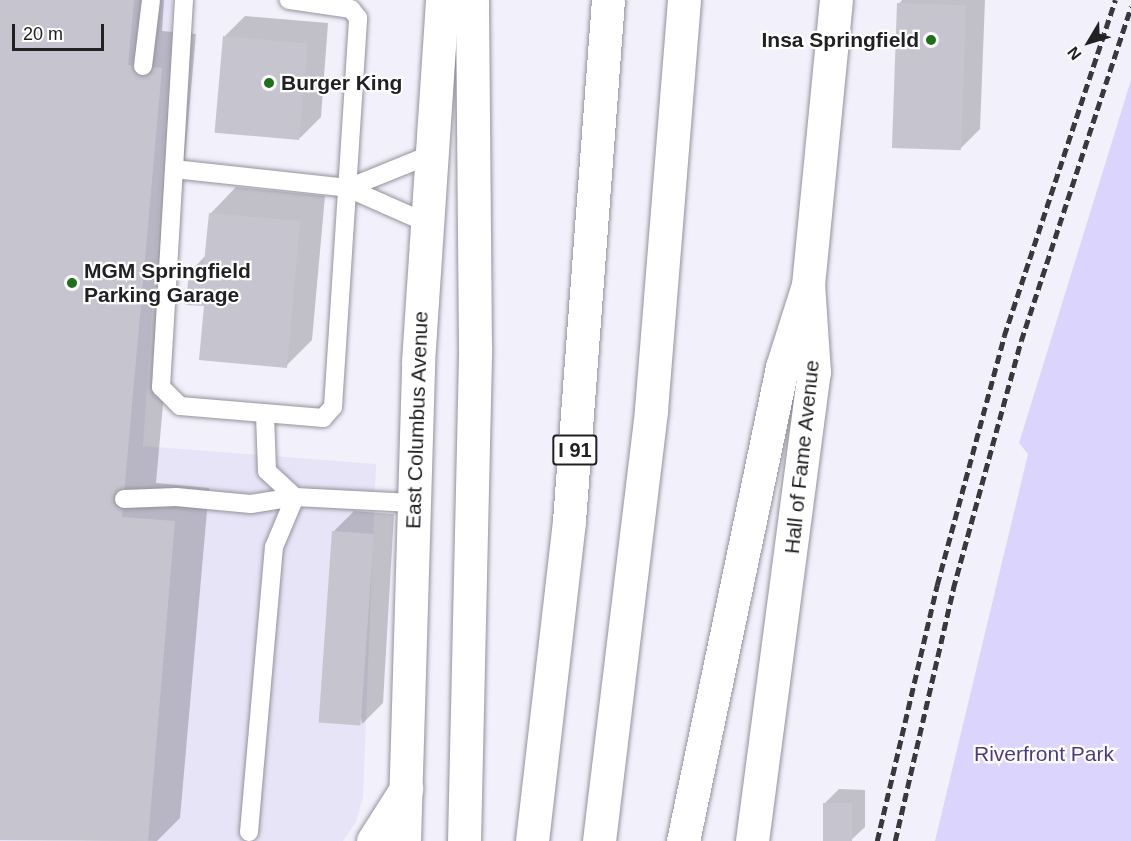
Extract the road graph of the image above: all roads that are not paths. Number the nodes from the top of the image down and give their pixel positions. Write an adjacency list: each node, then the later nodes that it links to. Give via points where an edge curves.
1 (151, 0): 9 (lane)
2 (184, 0): 11 (lane)
3 (289, 0): 12 (lane, via 351,9 358,18)
4 (442, 0): 10 (main road, East Columbus Avenue)
5 (472, 0): 23 (main road, via 476,312)
6 (608, 0): 24 (main road, I 91, via 568,521)
7 (684, 0): 25 (main road, via 647,445)
8 (836, 0): 14 (main road, Hall of Fame Avenue)
9 (143, 66)
10 (432, 154): 12 (lane); 13 (main road, East Columbus Avenue)
11 (174, 169): 12 (lane); 15 (lane, via 161,387 180,406)
12 (348, 188): 13 (lane); 15 (lane, via 333,407 324,418)
13 (427, 223): 18 (main road, East Columbus Avenue)
14 (808, 285): 26 (main road, via 782,367); 27 (main road, Hall of Fame Avenue, via 814,372)
15 (265, 414): 16 (lane, via 267,471)
16 (295, 497): 17 (lane, via 251,504 176,497); 18 (lane); 20 (lane, via 274,547)
17 (124, 499)
18 (413, 503): 19 (main road, East Columbus Avenue)
19 (406, 789): 21 (main road); 22 (main road, East Columbus Avenue)
20 (249, 832)
21 (373, 841)
22 (404, 841)
23 (464, 841)
24 (532, 841)
25 (599, 841)
26 (682, 841)
27 (752, 841)

